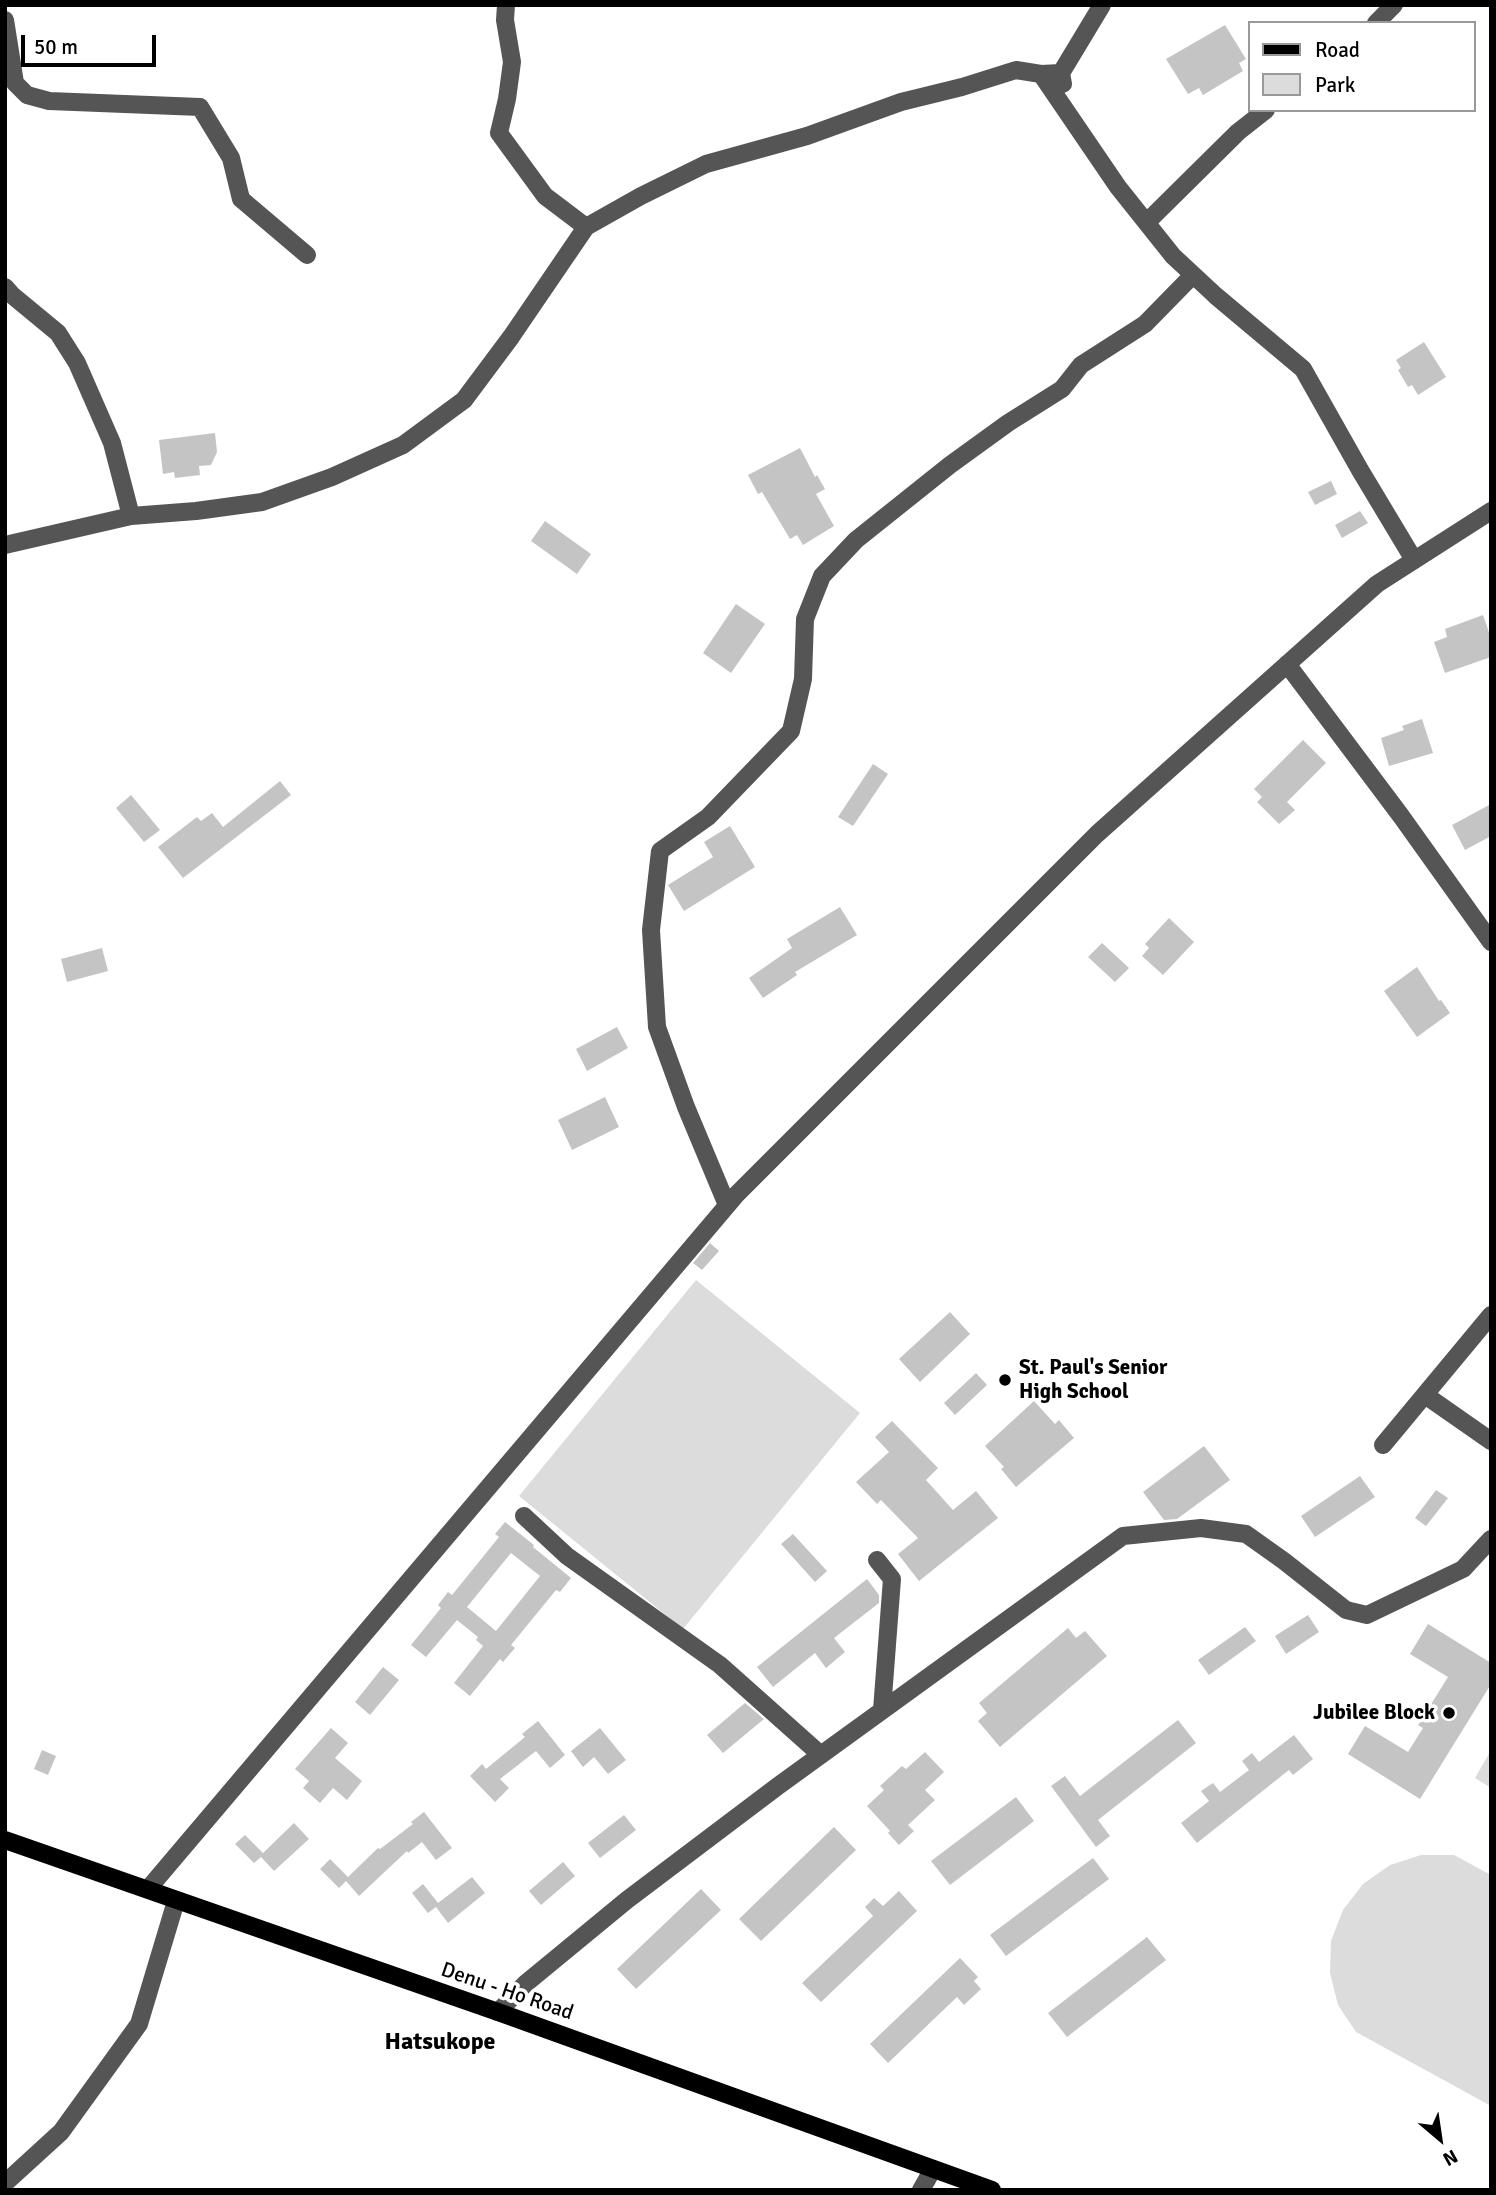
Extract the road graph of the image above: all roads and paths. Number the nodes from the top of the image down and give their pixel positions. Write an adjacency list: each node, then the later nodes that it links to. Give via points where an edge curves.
1 (506, 5): 12 (street, via 512,62 499,133 545,196)
2 (1102, 5): 6 (street)
3 (1394, 5): 5 (street)
4 (5, 20): 8 (street)
5 (1378, 21)
6 (1062, 73): 7 (street); 9 (street)
7 (1041, 74): 9 (street); 12 (street, via 1016,70 706,164)
8 (10, 87): 13 (street, via 48,102 200,107 231,158 242,199)
9 (1065, 108): 11 (street)
10 (1263, 112): 11 (street)
11 (1147, 222): 14 (street)
12 (586, 227): 17 (street, via 464,400 403,446 262,502)
13 (307, 255)
14 (1193, 275): 19 (street, via 1303,369); 22 (street, via 1145,324 1081,365 1062,389 950,465 856,540 822,576 805,619 803,679 791,731 708,817 660,851 651,930 657,1027)
15 (5, 287): 17 (street, via 58,333 77,363 112,443)
16 (1491, 511): 19 (street)
17 (131, 516): 18 (street)
18 (5, 545)
19 (1414, 560): 20 (street, via 1377,584)
20 (1287, 664): 21 (street); 22 (street, via 1097,834)
21 (1491, 942)
22 (727, 1205): 33 (street)
23 (1491, 1315): 24 (street)
24 (1424, 1395): 25 (street); 26 (street)
25 (1491, 1441)
26 (1383, 1445)
27 (524, 1516): 31 (street, via 567,1556 720,1665)
28 (1491, 1539): 30 (street, via 1463,1569 1367,1615 1346,1610 1245,1534 1202,1528 1123,1536)
29 (877, 1560): 30 (street, via 892,1579)
30 (882, 1710): 31 (street)
31 (821, 1755): 35 (street, via 627,1900)
32 (5, 1840): 33 (main road, Denu - Ho Road)
33 (148, 1889): 34 (main road, Denu - Ho Road)
34 (176, 1901): 35 (main road, Denu - Ho Road); 37 (street, via 139,2024 61,2132)
35 (498, 2012): 36 (main road, Denu - Ho Road)
36 (933, 2169): 38 (street); 39 (main road, Denu - Ho Road)
37 (5, 2183)
38 (921, 2190)
39 (992, 2190)

